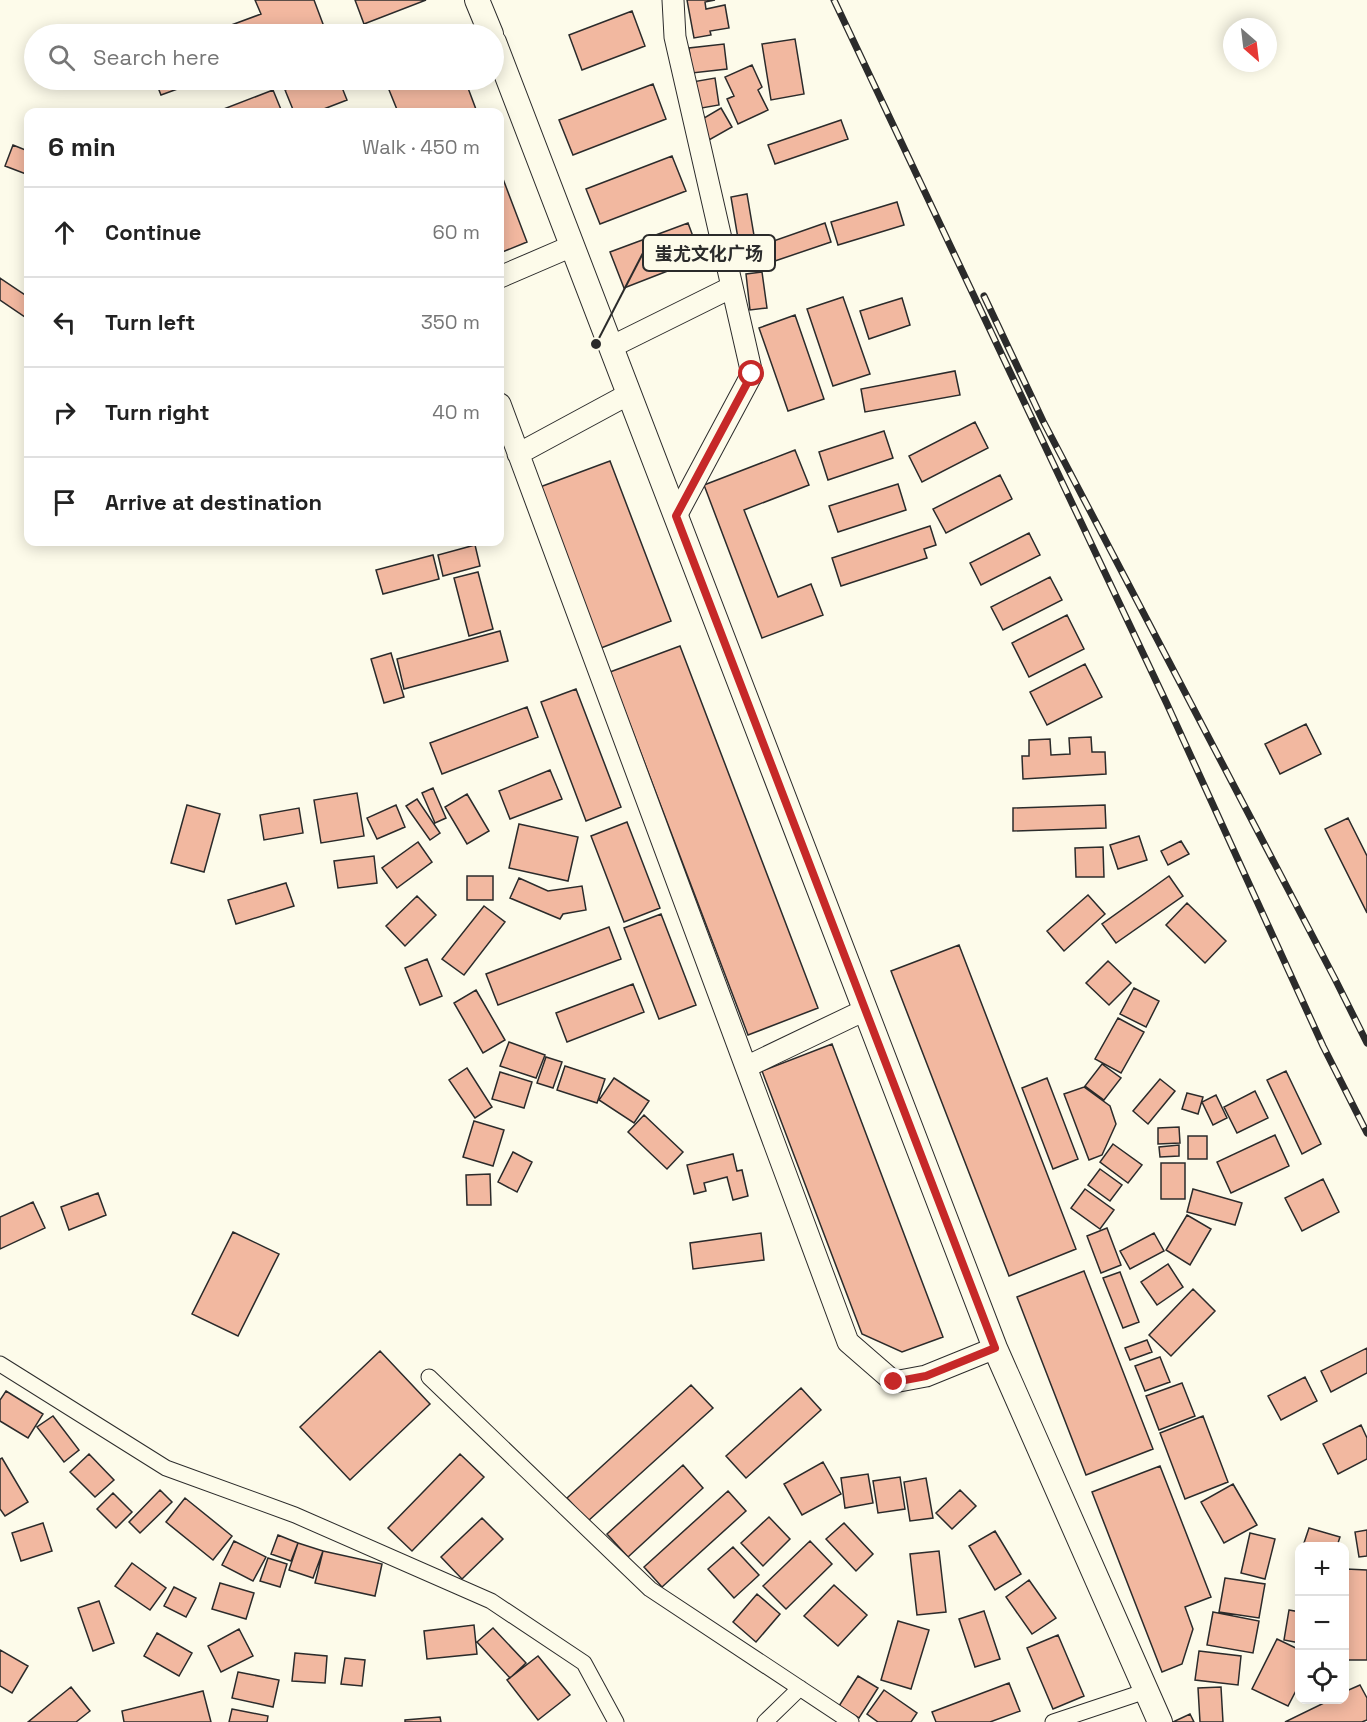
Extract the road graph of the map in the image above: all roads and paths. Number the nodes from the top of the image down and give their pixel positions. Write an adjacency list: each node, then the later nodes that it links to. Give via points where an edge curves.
1 (477, 0): 3 (main road)
2 (673, 0): 7 (street, via 675,37)
3 (486, 24)
4 (504, 68): 5 (main road)
5 (572, 246): 6 (street); 8 (main road)
6 (504, 275)
7 (732, 287): 8 (street); 12 (street, via 752,374)
8 (611, 347): 9 (main road)
9 (629, 394): 11 (street); 12 (main road)
10 (504, 415): 11 (street)
11 (518, 454): 14 (street)
12 (676, 516): 13 (main road)
13 (865, 1010): 14 (street); 15 (main road)
14 (746, 1067): 15 (street, via 848,1342 894,1382 926,1376)
15 (995, 1348): 19 (main road)
16 (0, 1364): 20 (street, via 166,1468 295,1515 491,1601 584,1663)
17 (429, 1377): 18 (street, via 650,1589)
18 (800, 1688): 21 (street); 22 (street)
19 (1146, 1691): 23 (street); 24 (main road)
20 (616, 1722)
21 (765, 1722)
22 (851, 1722)
23 (1053, 1722)
24 (1160, 1722)

